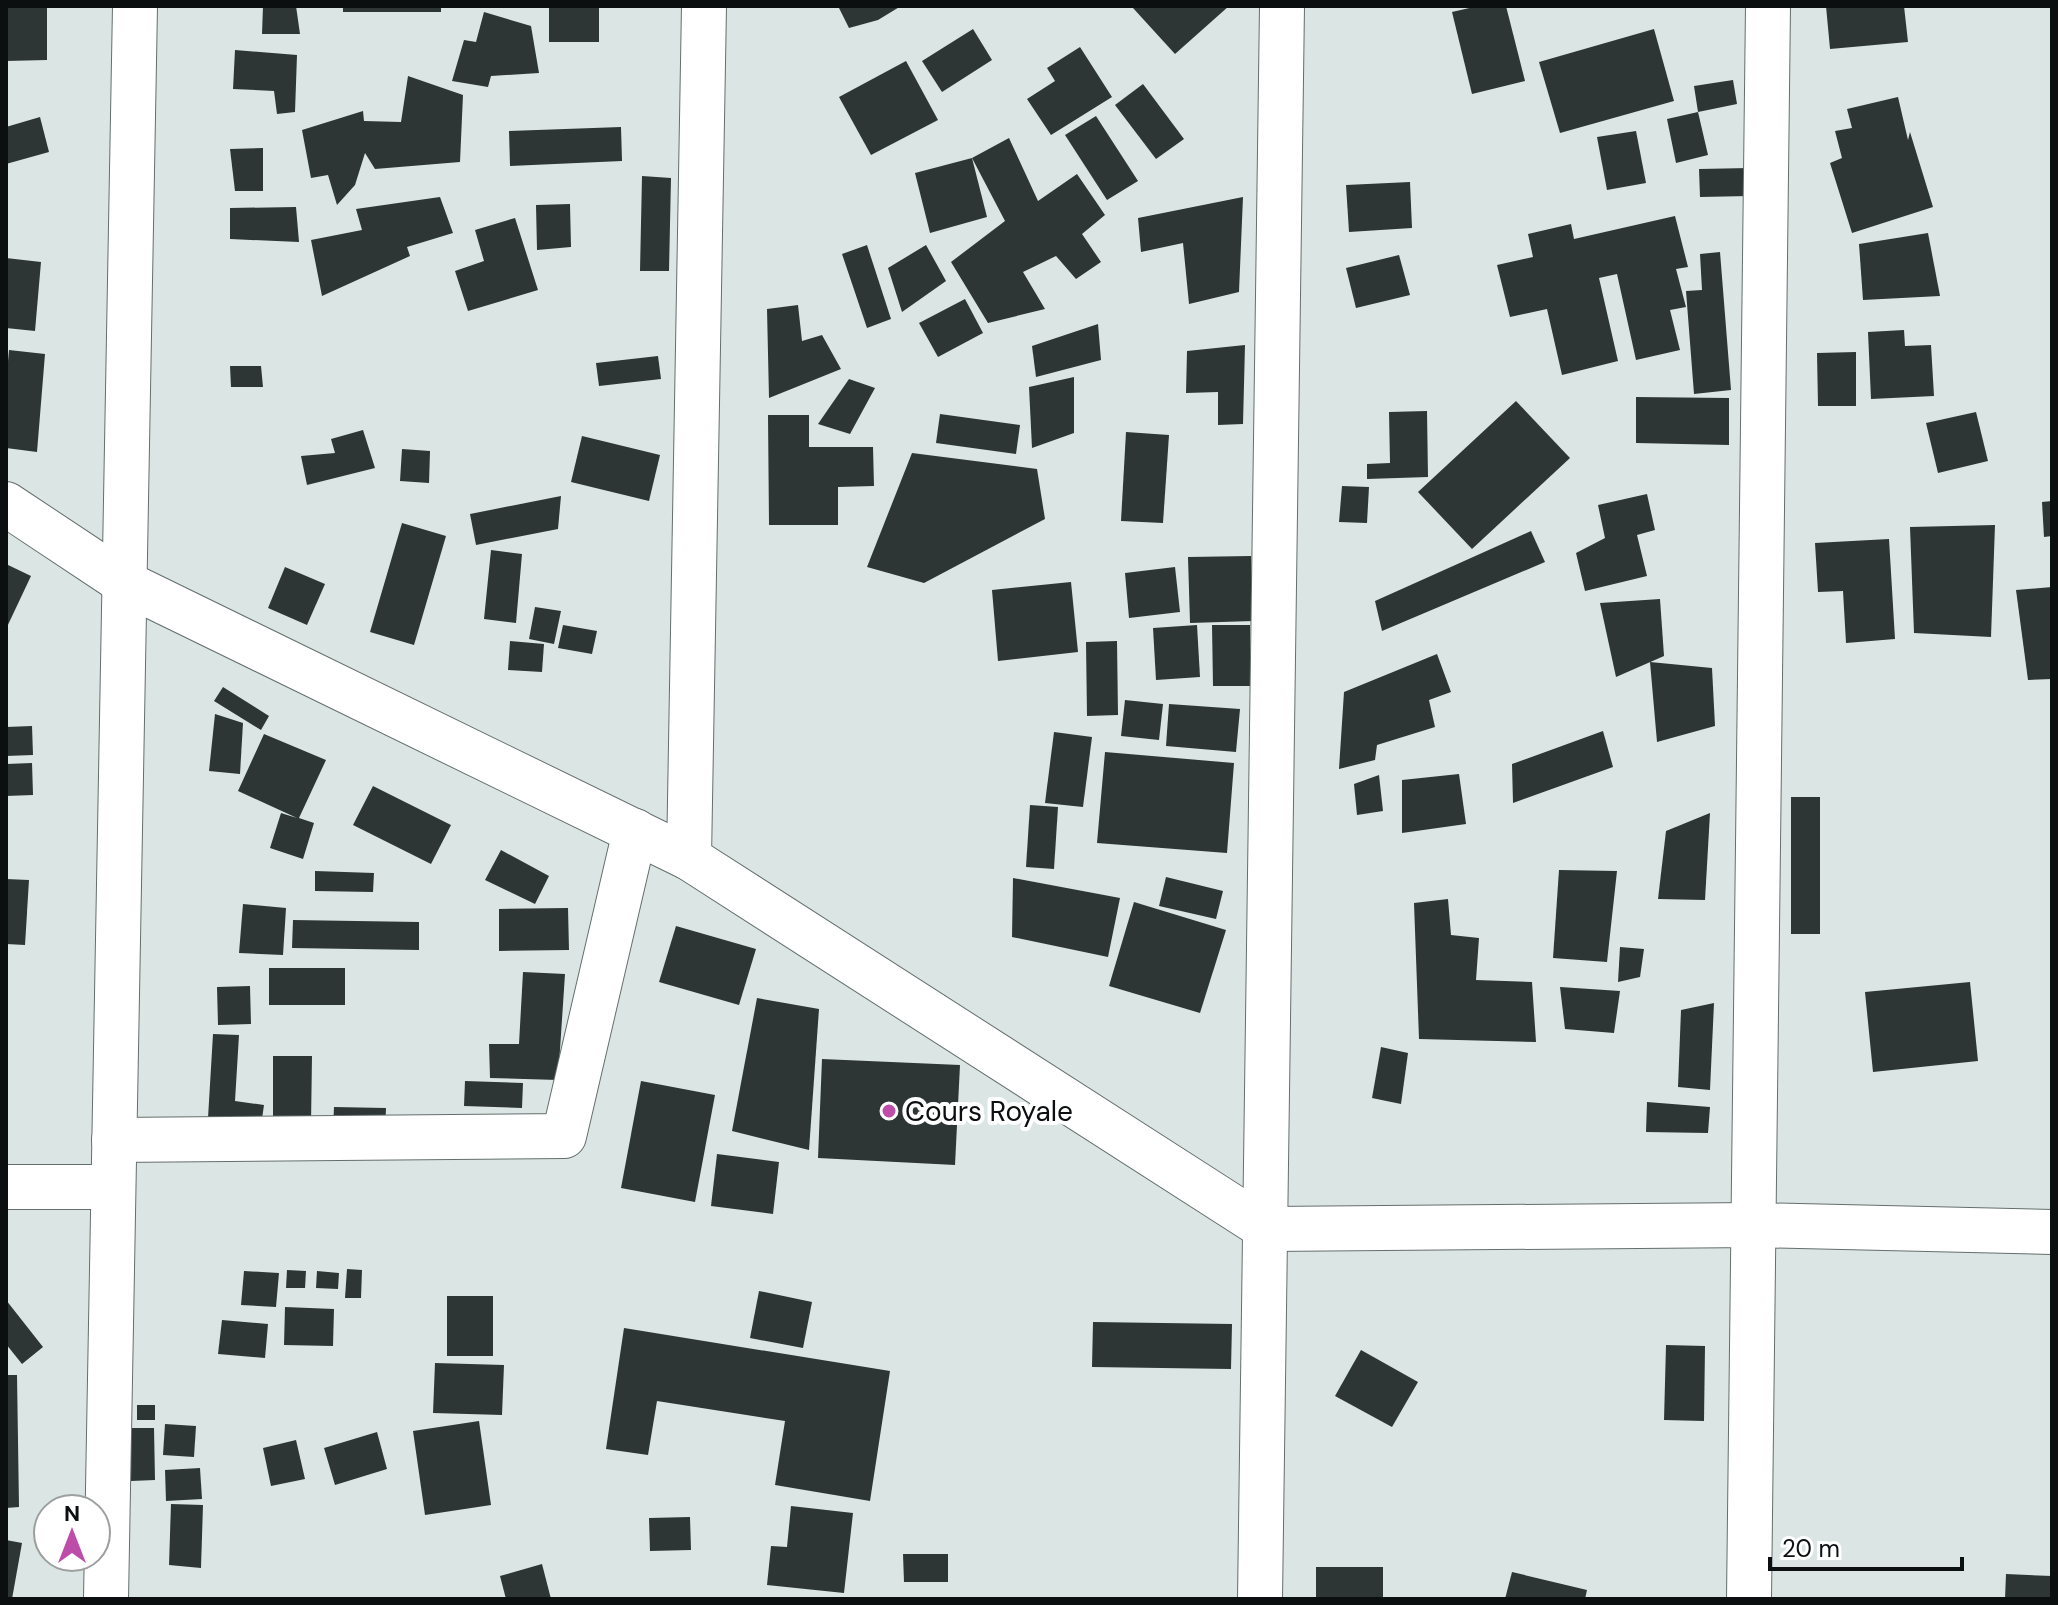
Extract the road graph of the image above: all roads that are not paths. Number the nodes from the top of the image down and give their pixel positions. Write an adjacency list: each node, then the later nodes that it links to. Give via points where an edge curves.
1 (135, 6): 6 (street)
2 (704, 6): 8 (street)
3 (1282, 6): 13 (street)
4 (1768, 6): 12 (street)
5 (6, 504): 6 (street)
6 (125, 583): 7 (street); 9 (street)
7 (635, 831): 8 (street); 9 (street, via 564,1136)
8 (689, 858): 13 (street)
9 (114, 1140): 11 (street)
10 (6, 1187): 11 (street)
11 (113, 1187): 15 (street)
12 (1753, 1225): 13 (street); 14 (street); 17 (street)
13 (1267, 1229): 16 (street)
14 (2052, 1232)
15 (106, 1599)
16 (1260, 1599)
17 (1749, 1599)

